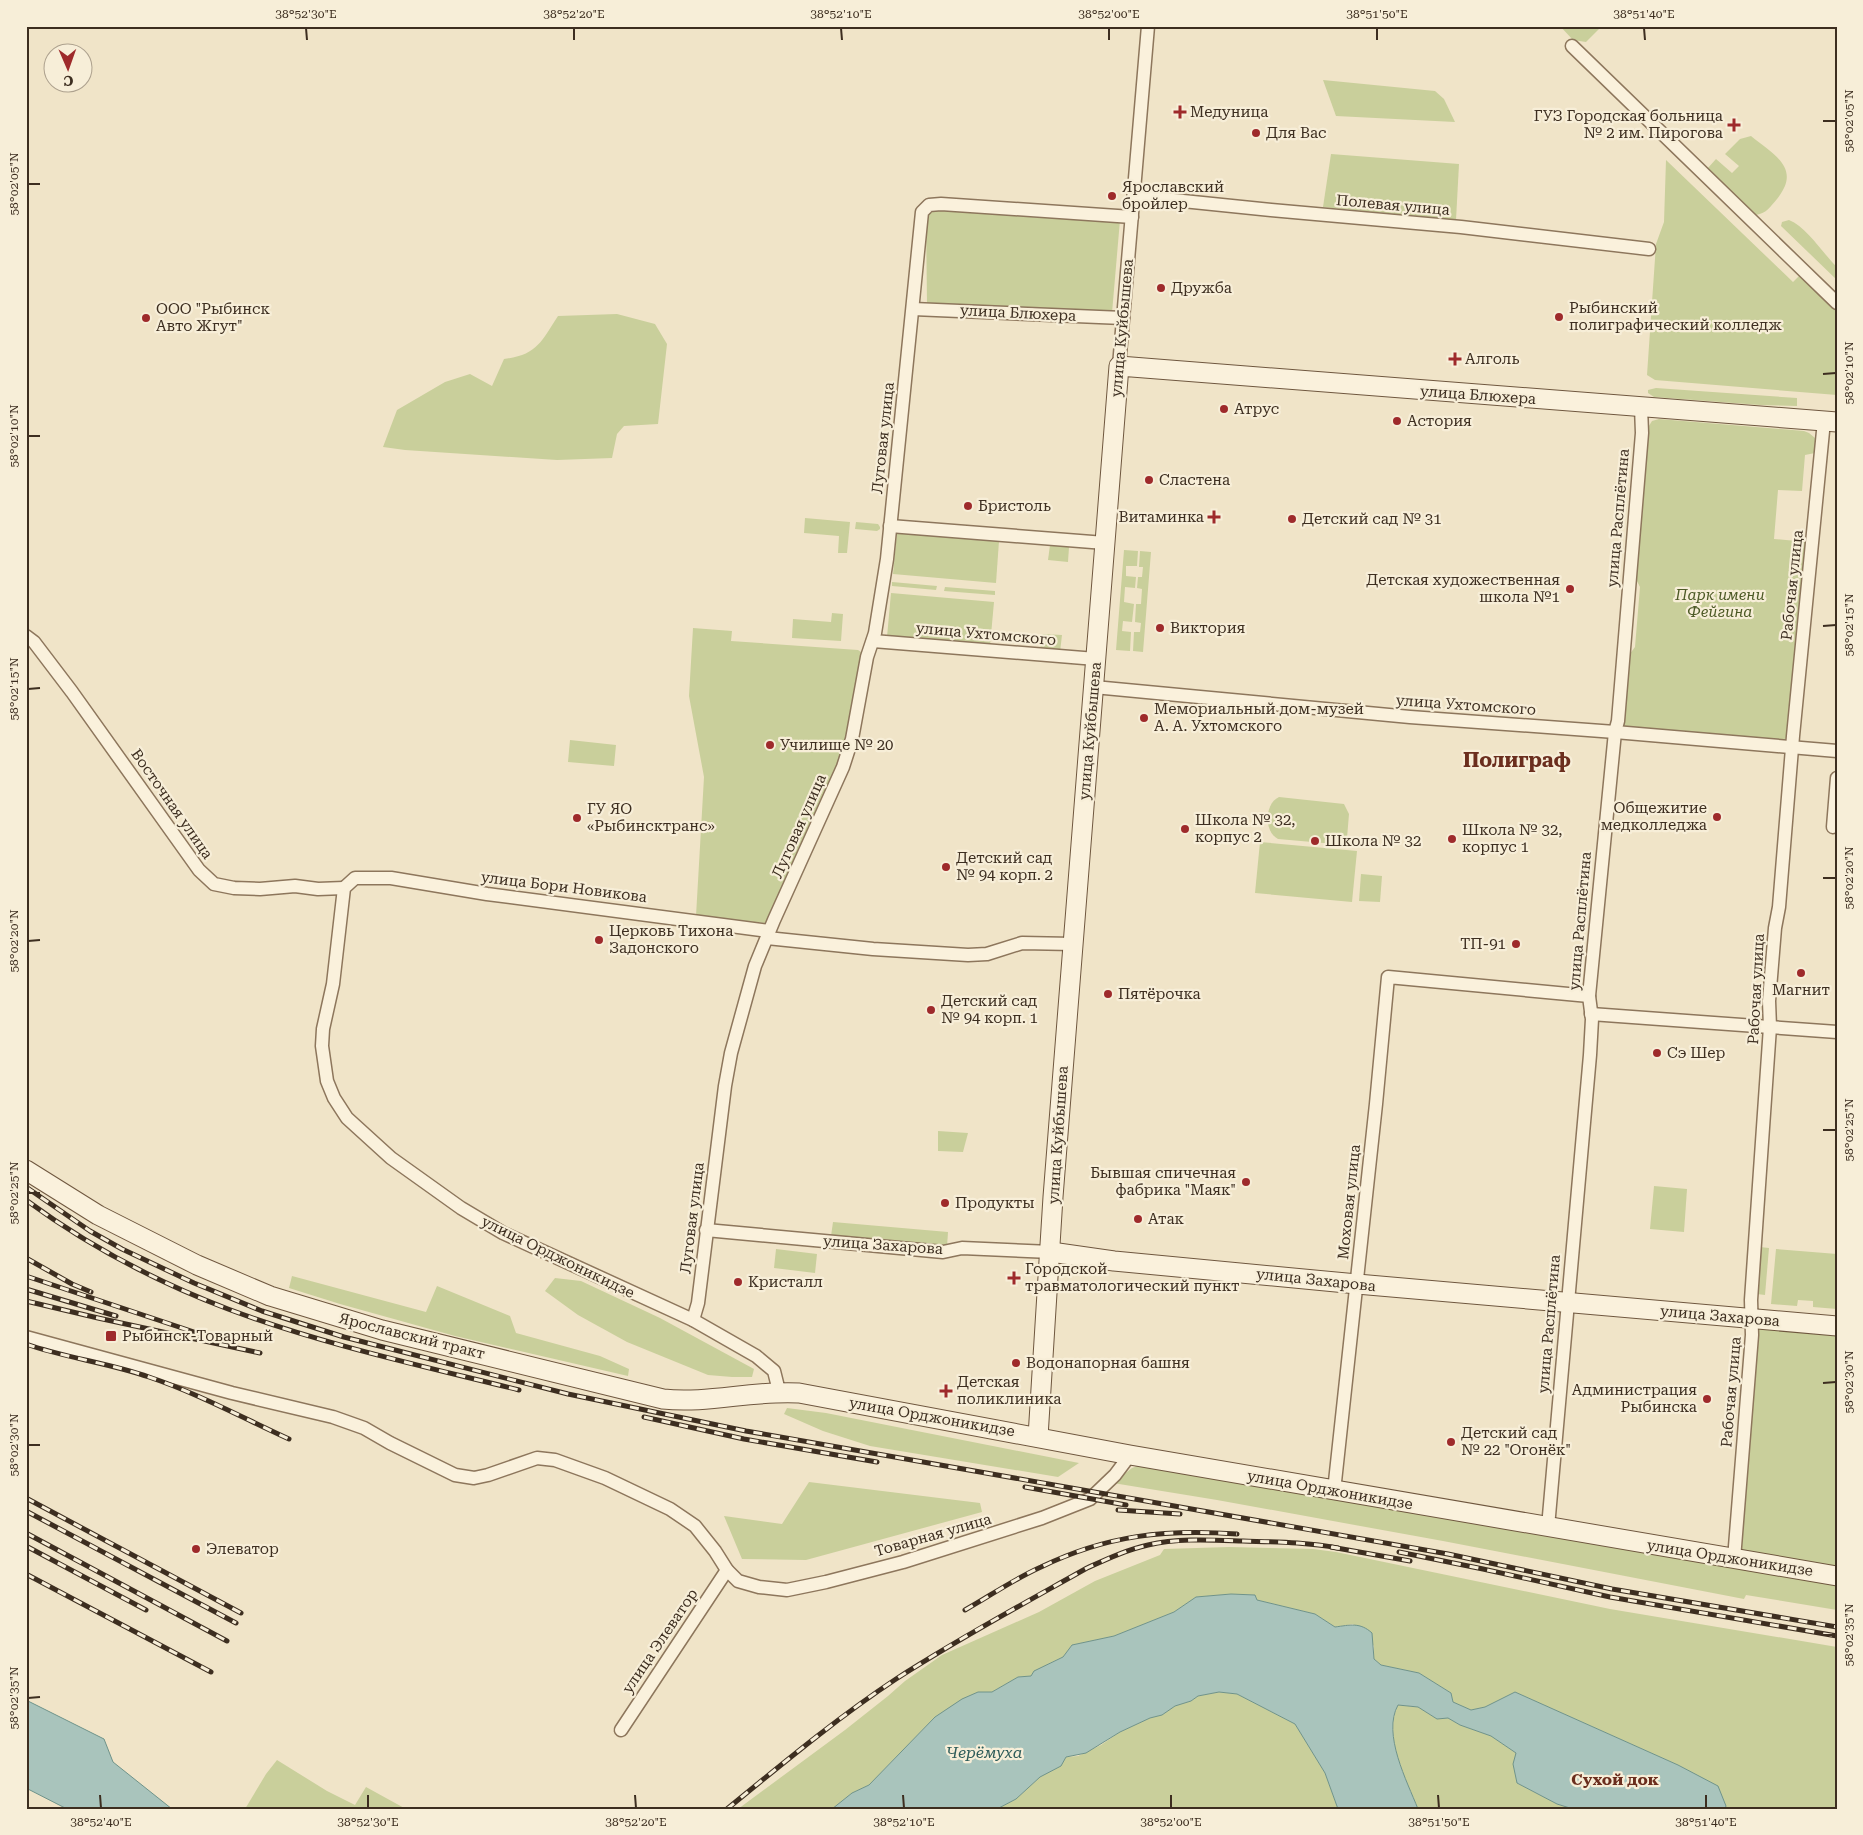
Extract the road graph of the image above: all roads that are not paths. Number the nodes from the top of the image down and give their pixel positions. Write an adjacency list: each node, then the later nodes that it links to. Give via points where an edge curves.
1 (1148, 26): 3 (street, улица Куйбышева)
2 (1572, 46): 6 (street)
3 (1134, 196): 4 (street, улица Куйбышева); 5 (street, Полевая улица, via 1461,227)
4 (1132, 217): 7 (street, Луговая улица, via 929,205 921,218); 8 (street, улица Куйбышева)
5 (1649, 249)
6 (1837, 303)
7 (913, 309): 8 (street, улица Блюхера); 12 (street, Луговая улица)
8 (1122, 318): 9 (street, улица Куйбышева)
9 (1119, 366): 10 (street, улица Блюхера); 13 (street, улица Куйбышева)
10 (1641, 407): 11 (street, улица Блюхера); 18 (street, улица Расплётина, via 1642,432)
11 (1830, 422): 19 (street, Рабочая улица)
12 (890, 526): 13 (street); 15 (street, Луговая улица)
13 (1105, 543): 16 (street, улица Куйбышева)
14 (26, 636): 23 (street, Восточная улица, via 72,692 199,870 214,884 260,889 295,886)
15 (873, 641): 16 (street, улица Ухтомского); 24 (street, Луговая улица, via 846,759)
16 (1096, 659): 17 (street, улица Куйбышева)
17 (1094, 687): 18 (street, улица Ухтомского, via 1410,718); 25 (street, улица Куйбышева)
18 (1615, 732): 19 (street, улица Ухтомского); 26 (street, улица Расплётина)
19 (1793, 746): 20 (street, улица Ухтомского); 28 (street, Рабочая улица, via 1774,937)
20 (1837, 751)
21 (1837, 778): 22 (street)
22 (1833, 827)
23 (344, 888): 24 (street, улица Бори Новикова, via 355,878 391,878 487,894 717,922); 36 (street, улица Орджоникидзе, via 322,1046 327,1081 347,1118 391,1158 461,1208 503,1233)
24 (768, 934): 25 (street, улица Бори Новикова, via 873,949 968,954 987,954 1022,943); 31 (street, Луговая улица, via 749,986 728,1069)
25 (1073, 944): 32 (street, улица Куйбышева)
26 (1589, 996): 27 (street, улица Расплётина); 33 (street, Моховая улица, via 1388,977)
27 (1592, 1014): 28 (street); 34 (street, улица Расплётина)
28 (1770, 1027): 29 (street); 35 (street, Рабочая улица)
29 (1837, 1032)
30 (26, 1170): 39 (street, Ярославский тракт, via 91,1211 148,1241 236,1282 307,1308 382,1330 663,1399)
31 (706, 1230): 32 (street, улица Захарова, via 942,1252 962,1248); 36 (street, Луговая улица)
32 (1050, 1252): 33 (street, улица Захарова); 41 (street, улица Куйбышева)
33 (1357, 1284): 34 (street, улица Захарова); 43 (street, Моховая улица)
34 (1568, 1303): 35 (street, улица Захарова); 44 (street, улица Расплётина)
35 (1752, 1318): 37 (street, улица Захарова); 45 (street, Рабочая улица)
36 (693, 1320): 39 (street, улица Орджоникидзе, via 756,1356 774,1371)
37 (1837, 1326)
38 (26, 1337): 46 (street, via 333,1417 364,1428 455,1475 474,1478 536,1458 555,1460 605,1478 670,1509 695,1526)
39 (779, 1391): 40 (street, Ярославский тракт)
40 (825, 1398): 41 (street, улица Орджоникидзе)
41 (1038, 1437): 42 (street, улица Орджоникидзе)
42 (1130, 1455): 43 (street, улица Орджоникидзе); 46 (street, Товарная улица, via 1115,1475 1082,1504 903,1562 787,1590 738,1581)
43 (1334, 1491): 44 (street, улица Орджоникидзе)
44 (1548, 1527): 45 (street, улица Орджоникидзе)
45 (1734, 1559): 47 (street, улица Орджоникидзе)
46 (726, 1570): 48 (street, улица Элеватор)
47 (1837, 1576)
48 (621, 1730)

